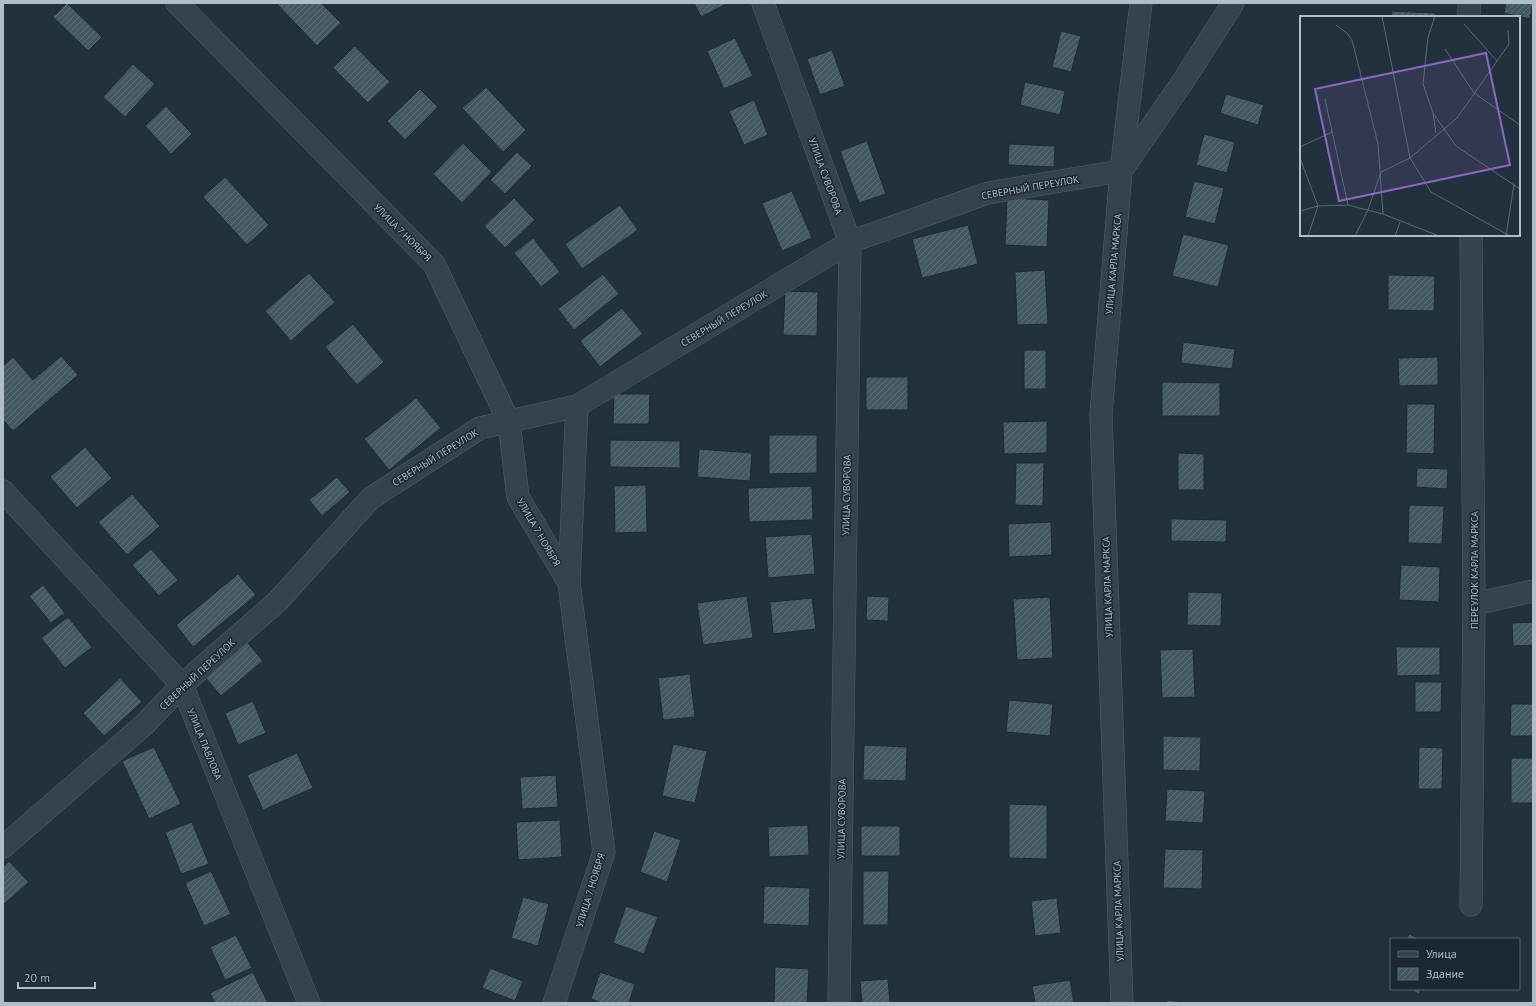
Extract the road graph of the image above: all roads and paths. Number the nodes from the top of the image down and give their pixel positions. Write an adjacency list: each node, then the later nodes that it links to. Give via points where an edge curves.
1 (177, 3): 11 (street, УЛИЦА 7 НОЯБРЯ, via 434,264)
2 (764, 3): 9 (street, УЛИЦА СУВОРОВА)
3 (1141, 3): 7 (street, УЛИЦА КАРЛА МАРКСА)
4 (1234, 3): 7 (street, УЛИЦА КАРЛА МАРКСА)
5 (1469, 3): 6 (street)
6 (1469, 16)
7 (1121, 172): 9 (street, СЕВЕРНЫЙ ПЕРЕУЛОК, via 988,193); 22 (street, УЛИЦА КАРЛА МАРКСА, via 1101,415)
8 (1471, 236): 15 (street, ПЕРЕУЛОК КАРЛА МАРКСА)
9 (850, 242): 10 (street, СЕВЕРНЫЙ ПЕРЕУЛОК); 21 (street, УЛИЦА СУВОРОВА)
10 (577, 406): 11 (street, СЕВЕРНЫЙ ПЕРЕУЛОК); 13 (street, УЛИЦА 7 НОЯБРЯ)
11 (509, 422): 13 (street, УЛИЦА 7 НОЯБРЯ, via 518,497); 16 (street, СЕВЕРНЫЙ ПЕРЕУЛОК, via 480,428 371,498 278,601)
12 (3, 491): 16 (street, УЛИЦА ПАВЛОВА)
13 (569, 583): 20 (street, УЛИЦА 7 НОЯБРЯ, via 604,852)
14 (1533, 590): 15 (street)
15 (1474, 604): 18 (street, ПЕРЕУЛОК КАРЛА МАРКСА)
16 (182, 685): 17 (street, СЕВЕРНЫЙ ПЕРЕУЛОК, via 145,724); 19 (street, УЛИЦА ПАВЛОВА)
17 (3, 847)
18 (1471, 905)
19 (309, 1003)
20 (554, 1003)
21 (839, 1003)
22 (1122, 1003)

